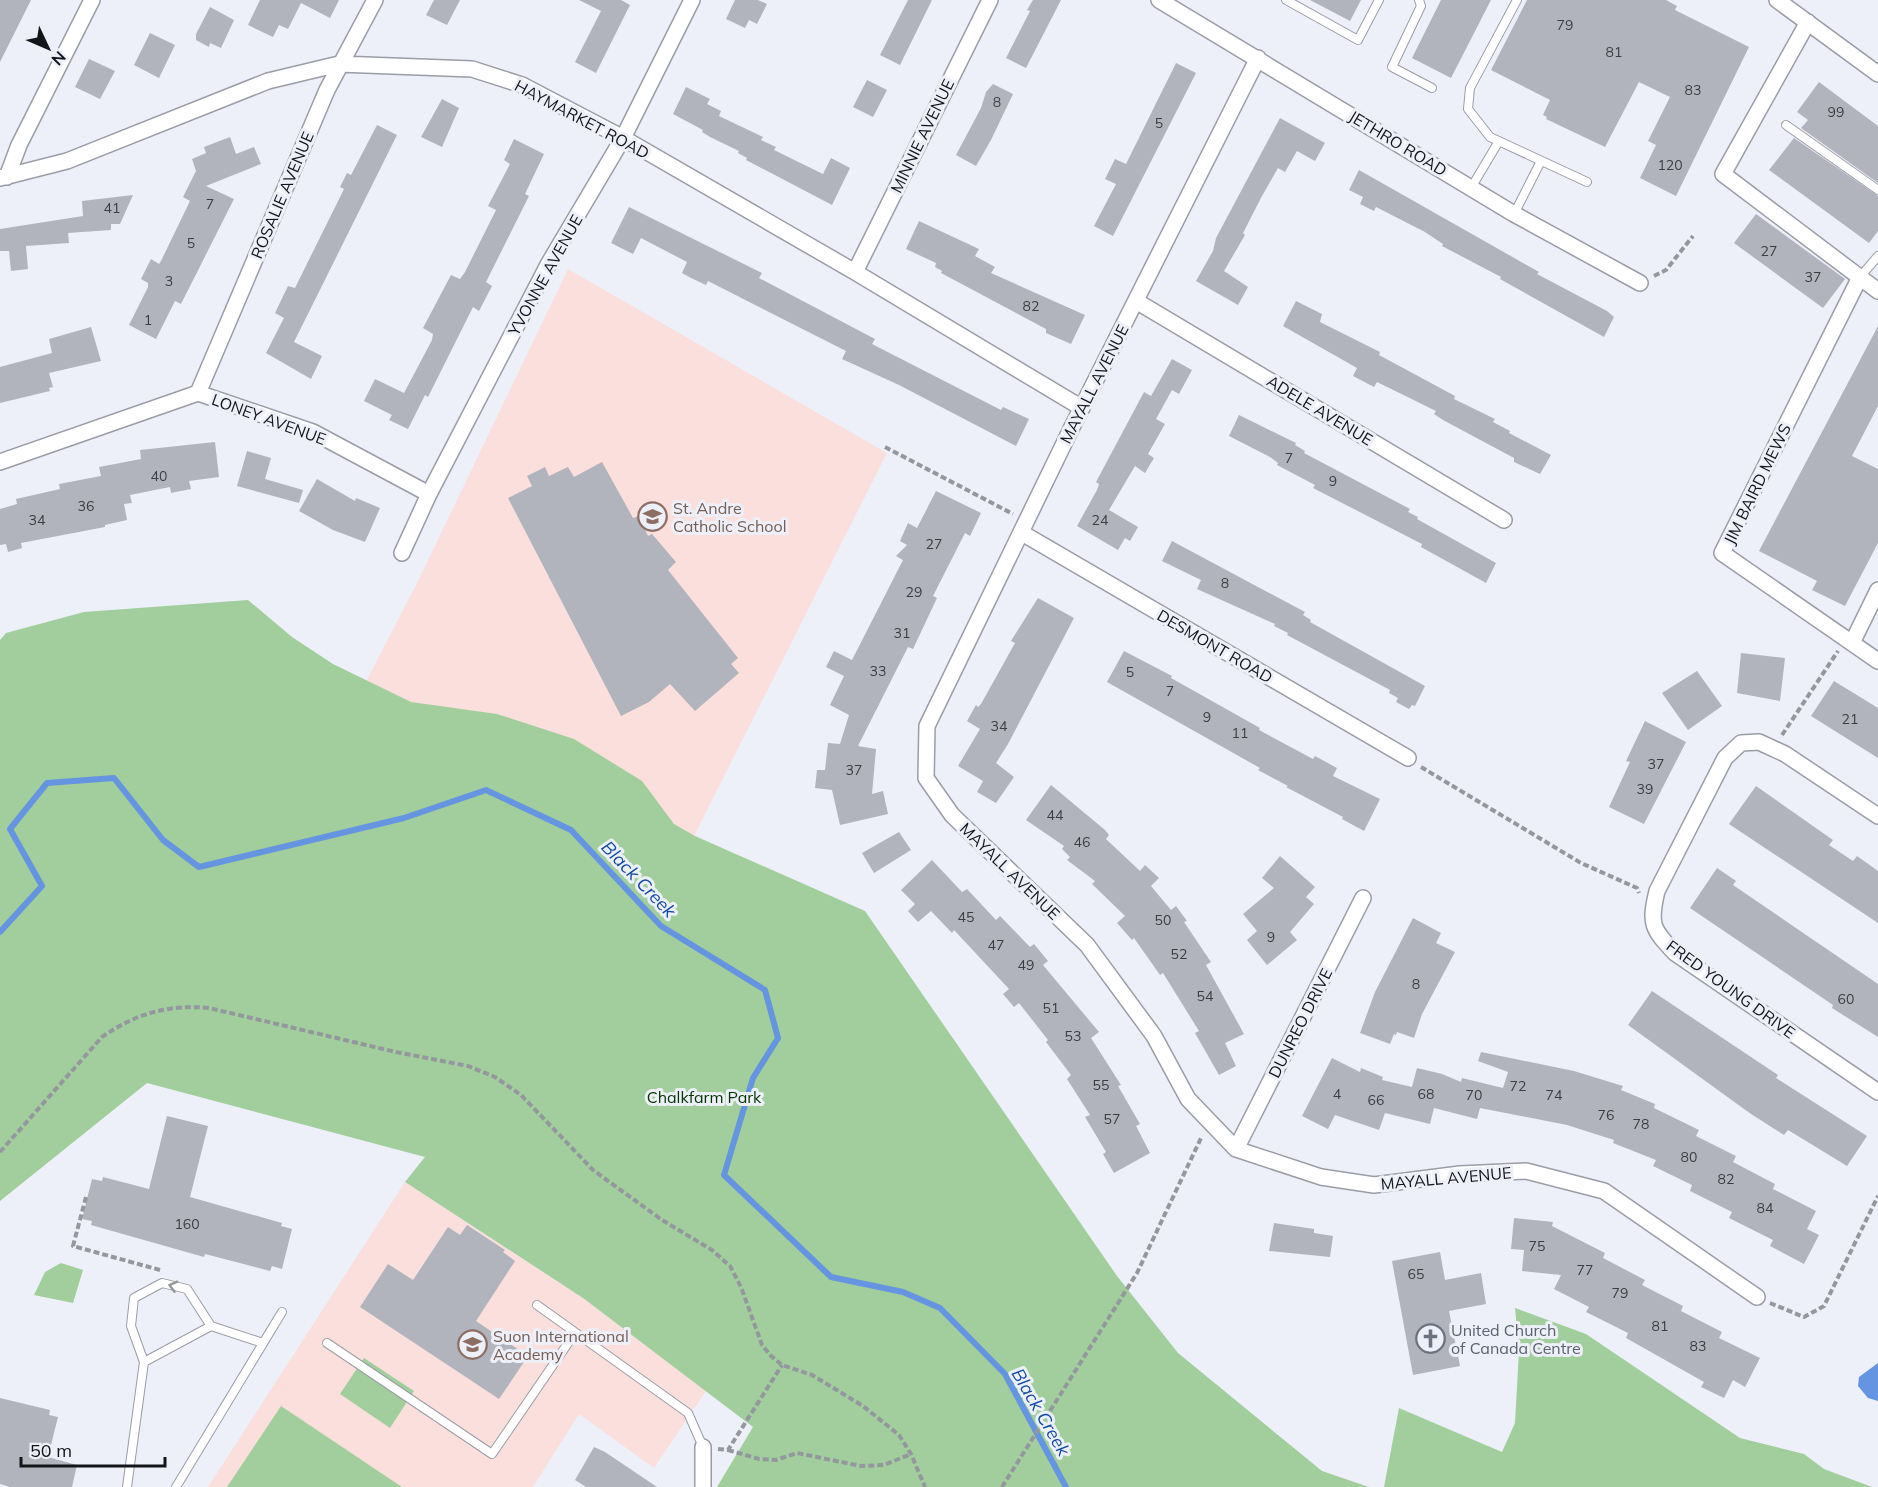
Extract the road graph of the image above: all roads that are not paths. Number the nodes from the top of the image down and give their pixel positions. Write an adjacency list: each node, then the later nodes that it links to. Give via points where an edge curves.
1 (92, 0): 20 (street)
2 (375, 0): 13 (street, ROSALIE AVENUE)
3 (692, 0): 17 (street, YVONNE AVENUE)
4 (990, 0): 26 (street, MINNIE AVENUE)
5 (1158, 0): 12 (street, JETHRO ROAD)
6 (1286, 0): 7 (lane, via 1358,40)
7 (1379, 0)
8 (1419, 0): 15 (lane, via 1421,6 1392,67)
9 (1517, 0): 18 (lane, via 1470,88 1468,109)
10 (1776, 0): 11 (street)
11 (1808, 22): 14 (street); 27 (street, via 1723,174)
12 (1258, 58): 22 (street, JETHRO ROAD); 30 (street, MAYALL AVENUE)
13 (339, 64): 17 (street, HAYMARKET ROAD, via 472,69 522,85); 20 (street, HAYMARKET ROAD, via 268,81 67,161); 31 (street, ROSALIE AVENUE)
14 (1878, 74)
15 (1432, 88)
16 (1786, 125): 23 (lane)
17 (623, 138): 26 (street, HAYMARKET ROAD); 34 (street, YVONNE AVENUE, via 549,263)
18 (1499, 141): 19 (lane); 22 (lane)
19 (1541, 160): 21 (lane); 24 (lane)
20 (4, 178)
21 (1587, 182)
22 (1471, 188): 24 (street, JETHRO ROAD)
23 (1878, 190)
24 (1514, 214): 28 (street, JETHRO ROAD)
25 (1878, 256): 27 (lane)
26 (855, 272): 32 (street, HAYMARKET ROAD)
27 (1860, 277): 29 (street); 39 (street, JIM BAIRD MEWS, via 1722,553)
28 (1640, 283)
29 (1878, 291)
30 (1136, 301): 32 (street, MAYALL AVENUE); 35 (street, ADELE AVENUE)
31 (198, 393): 33 (street, LONEY AVENUE); 34 (street, LONEY AVENUE, via 313,432)
32 (1082, 408): 36 (street, MAYALL AVENUE)
33 (0, 462)
34 (429, 494): 37 (street, YVONNE AVENUE)
35 (1504, 519)
36 (1025, 527): 41 (street, DESMONT ROAD); 45 (street, MAYALL AVENUE, via 927,726 927,778 952,815 1087,945 1154,1036 1188,1099)
37 (402, 553)
38 (1878, 590): 39 (street)
39 (1852, 643): 40 (street, JIM BAIRD MEWS)
40 (1878, 661)
41 (1408, 758)
42 (1878, 816): 44 (street, FRED YOUNG DRIVE, via 1773,748 1760,742 1741,743 1725,758 1657,891 1651,915 1656,933 1675,953)
43 (1363, 898): 45 (street, DUNREO DRIVE)
44 (1878, 1092)
45 (1236, 1149): 46 (street, MAYALL AVENUE, via 1321,1177 1374,1185 1460,1174 1526,1171 1604,1191)
46 (1757, 1297)
47 (537, 1305): 50 (lane)
48 (282, 1312): 51 (lane)
49 (211, 1326): 51 (lane); 53 (lane); 53 (lane, one-way to 53, via 187,1289 162,1283 134,1298 131,1326)
50 (575, 1333): 52 (lane, via 492,1454); 54 (lane, via 688,1413)
51 (263, 1343): 56 (lane)
52 (327, 1343)
53 (144, 1362): 55 (lane)
54 (703, 1447): 57 (street)
55 (126, 1487)
56 (176, 1487)
57 (703, 1487)

